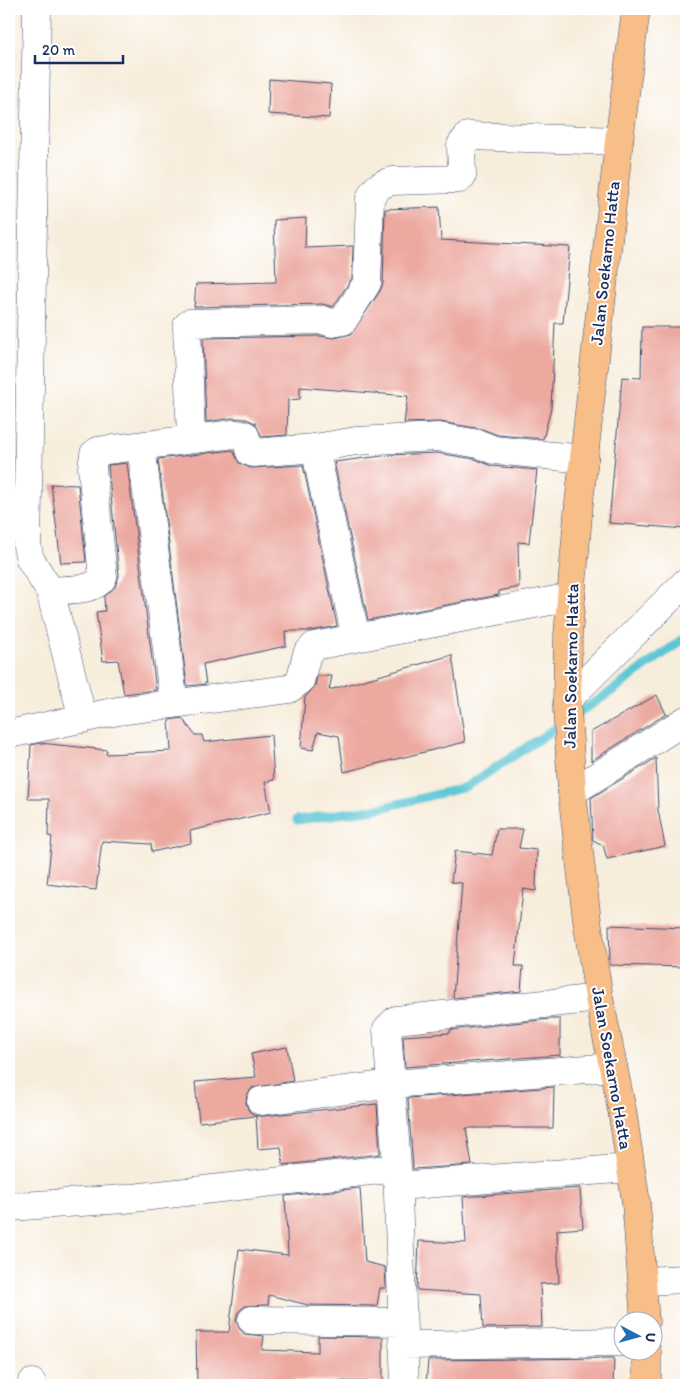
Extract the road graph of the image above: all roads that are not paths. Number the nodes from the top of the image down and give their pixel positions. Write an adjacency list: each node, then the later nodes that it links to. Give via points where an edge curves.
1 (37, 9): 9 (street, via 27,546 30,558)
2 (636, 9): 3 (main road, Jalan Soekarno Hatta)
3 (619, 141): 4 (street, via 468,136 461,146 462,176 459,179 383,183 373,191 370,200 367,283 343,321 190,322 187,326); 7 (main road, Jalan Soekarno Hatta)
4 (191, 439): 5 (street); 6 (street, via 246,435 250,452 254,453)
5 (141, 446): 9 (street, via 94,454 92,468 103,577 100,582 88,587); 12 (street)
6 (315, 448): 7 (street, via 356,441 438,437 494,450); 11 (street)
7 (584, 459): 10 (main road, Jalan Soekarno Hatta)
8 (686, 582): 13 (street)
9 (50, 591): 14 (street)
10 (571, 597): 11 (street); 13 (main road, Jalan Soekarno Hatta)
11 (356, 638): 12 (street, via 314,646 307,654 300,681 289,689)
12 (174, 704): 14 (street)
13 (567, 704): 17 (main road, Jalan Soekarno Hatta)
14 (83, 719): 16 (street)
15 (686, 720): 17 (street)
16 (9, 734)
17 (572, 792): 18 (main road, Jalan Soekarno Hatta)
18 (599, 998): 19 (main road, Jalan Soekarno Hatta); 20 (street, via 396,1020 386,1029)
19 (613, 1067): 20 (street); 22 (main road, Jalan Soekarno Hatta)
20 (392, 1084): 21 (street); 23 (street)
21 (261, 1101)
22 (630, 1168): 23 (street); 26 (main road, Jalan Soekarno Hatta)
23 (398, 1177): 24 (street); 29 (street)
24 (9, 1207)
25 (686, 1279): 26 (street)
26 (643, 1281): 27 (main road, Jalan Soekarno Hatta)
27 (645, 1312)
28 (252, 1320): 29 (street)
29 (403, 1334): 30 (street); 32 (street)
30 (612, 1342)
31 (646, 1362): 33 (main road)
32 (405, 1385)
33 (647, 1385)

